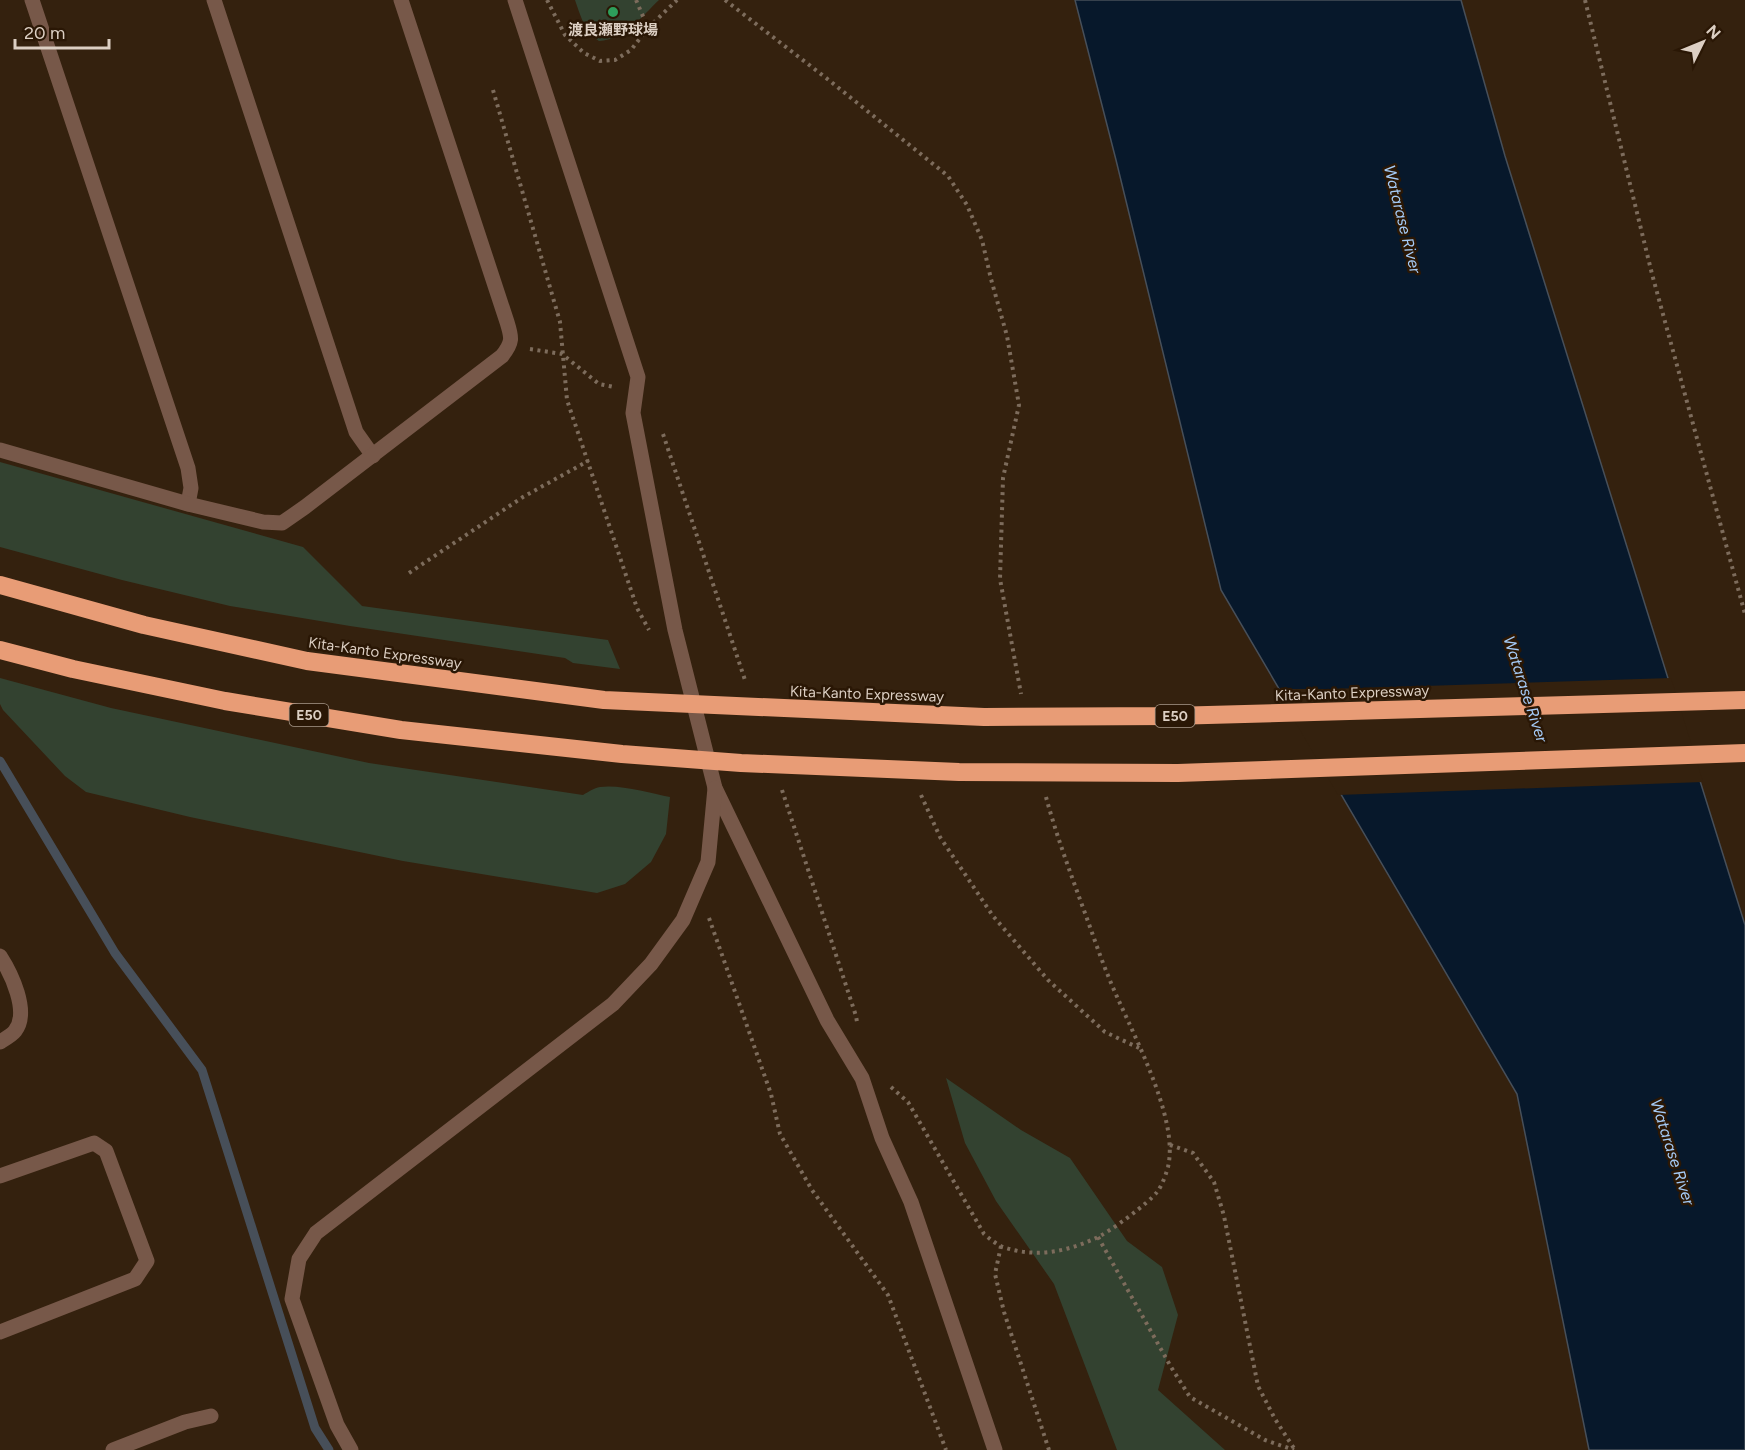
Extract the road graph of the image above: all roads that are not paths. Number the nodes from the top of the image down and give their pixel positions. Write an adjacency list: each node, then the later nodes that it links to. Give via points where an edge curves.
1 (32, 0): 7 (street, via 188,468)
2 (214, 0): 6 (street, via 356,432)
3 (401, 0): 6 (street, via 511,337 502,356)
4 (515, 0): 12 (street, via 638,377 633,413 675,630)
5 (0, 450): 7 (street)
6 (373, 456): 7 (street, via 282,523)
7 (188, 504)
8 (0, 585): 10 (highway, Kita-Kanto Expressway / E50, via 144,625 307,661 604,700 995,717)
9 (0, 650): 11 (highway, E50, via 225,701 401,730 741,763 959,772 1179,773)
10 (1745, 700)
11 (1745, 753)
12 (715, 788): 19 (street, via 708,862 683,920 651,964 613,1004 316,1233 299,1259 292,1299 337,1425); 20 (street, via 827,1020 862,1078 882,1138 911,1202)
13 (0, 956): 14 (street, via 9,970 22,1016 15,1031)
14 (0, 1042)
15 (0, 1176): 16 (street, via 94,1143 106,1151 147,1261 135,1279)
16 (0, 1332)
17 (211, 1416): 18 (street)
18 (113, 1450)
19 (351, 1450)
20 (995, 1450)

